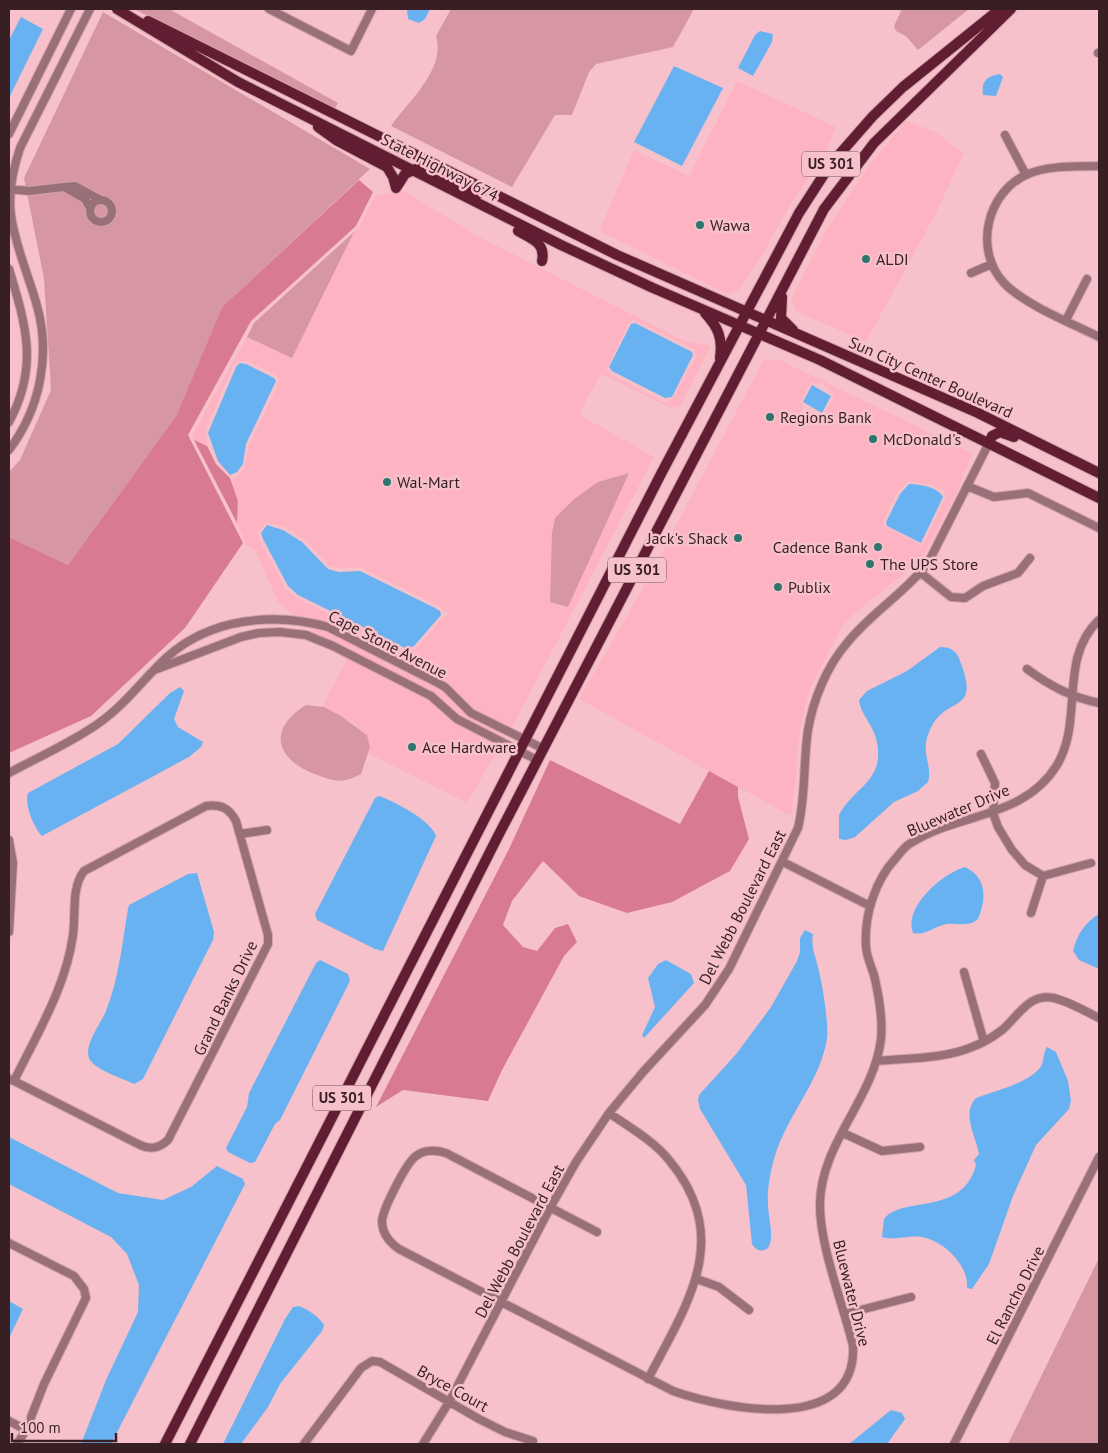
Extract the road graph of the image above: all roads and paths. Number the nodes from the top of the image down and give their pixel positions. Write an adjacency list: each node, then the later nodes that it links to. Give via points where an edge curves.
1 (71, 9): 10 (street)
2 (90, 9): 18 (street, via 20,148)
3 (117, 9): 9 (main road, State Highway 674, via 238,82)
4 (125, 9): 22 (main road, State Highway 674)
5 (269, 9): 6 (street, via 351,51)
6 (372, 9)
7 (1000, 9): 31 (main road, US 301, via 904,87 842,149 799,213)
8 (1011, 9): 29 (main road, US 301, via 904,112 858,162 824,210)
9 (306, 116): 13 (main road, State Highway 674); 17 (main road, via 329,136 387,167)
10 (9, 134)
11 (1006, 136): 14 (street)
12 (1099, 166): 14 (street, via 1051,167)
13 (412, 170): 15 (main road, State Highway 674); 17 (main road, via 401,178); 22 (main road, via 420,167 510,209)
14 (1026, 175): 25 (street, via 1005,191 992,212 986,231)
15 (424, 176): 17 (main road, via 412,176); 19 (main road, State Highway 674)
16 (64, 187): 18 (street, via 29,191); 20 (street, via 75,186); 21 (street, via 85,199)
17 (396, 188)
18 (10, 189): 23 (street)
19 (467, 198): 24 (main road, State Highway 674); 24 (main road, via 480,210 540,243 542,261 554,249)
20 (101, 200): 21 (street); 21 (street, via 111,206 109,219 95,220)
21 (90, 208)
22 (531, 213): 31 (main road, State Highway 674, via 616,255)
23 (12, 235): 41 (street, via 38,307 43,364 29,418)
24 (564, 246): 30 (main road, State Highway 674)
25 (992, 264): 27 (street); 32 (street, via 1015,294)
26 (9, 269): 39 (street, via 25,320 27,346 26,371)
27 (971, 273)
28 (1088, 279): 32 (street)
29 (784, 286): 33 (main road, US 301); 36 (main road, via 781,318)
30 (700, 309): 34 (main road, State Highway 674); 38 (main road, via 715,324 720,335 722,345)
31 (748, 313): 33 (main road, Sun City Center Boulevard); 34 (main road, US 301)
32 (1066, 320): 37 (street)
33 (766, 321): 35 (main road, US 301); 36 (main road, Sun City Center Boulevard)
34 (740, 326): 35 (main road, State Highway 674); 38 (main road, US 301)
35 (760, 334): 40 (main road, Sun City Center Boulevard); 54 (main road, US 301)
36 (800, 335): 42 (main road, Sun City Center Boulevard, via 978,413)
37 (1099, 337)
38 (718, 366): 53 (main road, US 301)
39 (9, 422)
40 (989, 443): 42 (main road, via 992,436 1000,432 1012,435 1082,470); 43 (street, Del Webb Boulevard East); 44 (main road, Sun City Center Boulevard)
41 (9, 450)
42 (1099, 474)
43 (967, 486): 45 (street, via 994,497 1028,493); 47 (street, Del Webb Boulevard East)
44 (1099, 498)
45 (1099, 528)
46 (1030, 558): 47 (street, via 1018,573 983,586 965,598 951,597)
47 (921, 573): 63 (street, Del Webb Boulevard East, via 865,622 845,644 828,672 808,729 804,804 798,828)
48 (1099, 620): 51 (street, Bluewater Drive, via 1089,630 1078,652)
49 (157, 669): 53 (street, Cape Stone Avenue, via 182,646 228,625 268,618 310,622 328,627 436,682 471,713); 55 (street, Cape Stone Avenue, via 241,637 280,632 306,635 431,696 457,719); 58 (street, Cape Stone Avenue, via 99,723)
50 (1027, 669): 51 (street, via 1048,685)
51 (1074, 698): 52 (street); 59 (street, Bluewater Drive, via 1066,746 1052,772 1033,791)
52 (1099, 704)
53 (525, 740): 54 (street, Cape Stone Avenue); 55 (main road, US 301)
54 (544, 749): 57 (main road, US 301)
55 (519, 751): 57 (street, Cape Stone Avenue); 92 (main road, US 301)
56 (981, 754): 59 (street, via 995,783)
57 (538, 760): 93 (main road, US 301 / US 301)
58 (9, 773)
59 (993, 813): 65 (street, via 1012,850 1025,865); 66 (street, Bluewater Drive, via 910,843 884,874)
60 (267, 830): 61 (street)
61 (240, 834): 73 (street, Grand Banks Drive, via 231,813 216,804 206,806 84,871 76,886 73,936 59,990); 73 (street, Grand Banks Drive, via 268,944 168,1140 160,1146 145,1148)
62 (9, 840): 68 (street, via 12,863)
63 (783, 862): 66 (street); 74 (street, Del Webb Boulevard East, via 729,969 706,1005)
64 (1091, 863): 65 (street)
65 (1043, 876): 67 (street)
66 (870, 906): 72 (street, Bluewater Drive, via 866,946 882,1015)
67 (1031, 913)
68 (9, 932)
69 (964, 972): 71 (street)
70 (1099, 1018): 71 (street, via 1052,998 1033,1000)
71 (984, 1042): 72 (street, via 951,1053)
72 (878, 1061): 75 (street, Bluewater Drive)
73 (11, 1080)
74 (609, 1112): 78 (street, Del Webb Boulevard East); 81 (street, via 669,1159 685,1182 696,1206 701,1234)
75 (843, 1133): 76 (street, via 882,1151); 85 (street, Bluewater Drive, via 831,1155 820,1202 821,1228)
76 (920, 1147)
77 (1099, 1157): 96 (street, El Rancho Drive)
78 (550, 1208): 79 (street); 83 (street, Del Webb Boulevard East); 83 (street, Bluewater Drive, via 439,1151 421,1153 407,1167 383,1217 387,1239 398,1249)
79 (597, 1232)
80 (9, 1243): 89 (street, via 74,1276 84,1289 86,1298 44,1384)
81 (697, 1279): 84 (street, via 719,1287); 86 (street)
82 (911, 1297): 85 (street)
83 (502, 1302): 86 (street, Bluewater Drive); 87 (street, Del Webb Boulevard East)
84 (749, 1310)
85 (845, 1314): 86 (street, Bluewater Drive, via 854,1360 838,1390 822,1402 806,1407 738,1407 704,1402)
86 (648, 1378)
87 (449, 1402): 90 (street, Bryce Court, via 505,1432); 94 (street, Bryce Court, via 380,1362 372,1361 361,1368); 95 (street, Del Webb Boulevard East)
88 (9, 1422): 89 (street)
89 (26, 1430): 91 (street)
90 (533, 1441)
91 (18, 1444)
92 (165, 1444)
93 (190, 1444)
94 (304, 1444)
95 (423, 1444)
96 (954, 1444)

